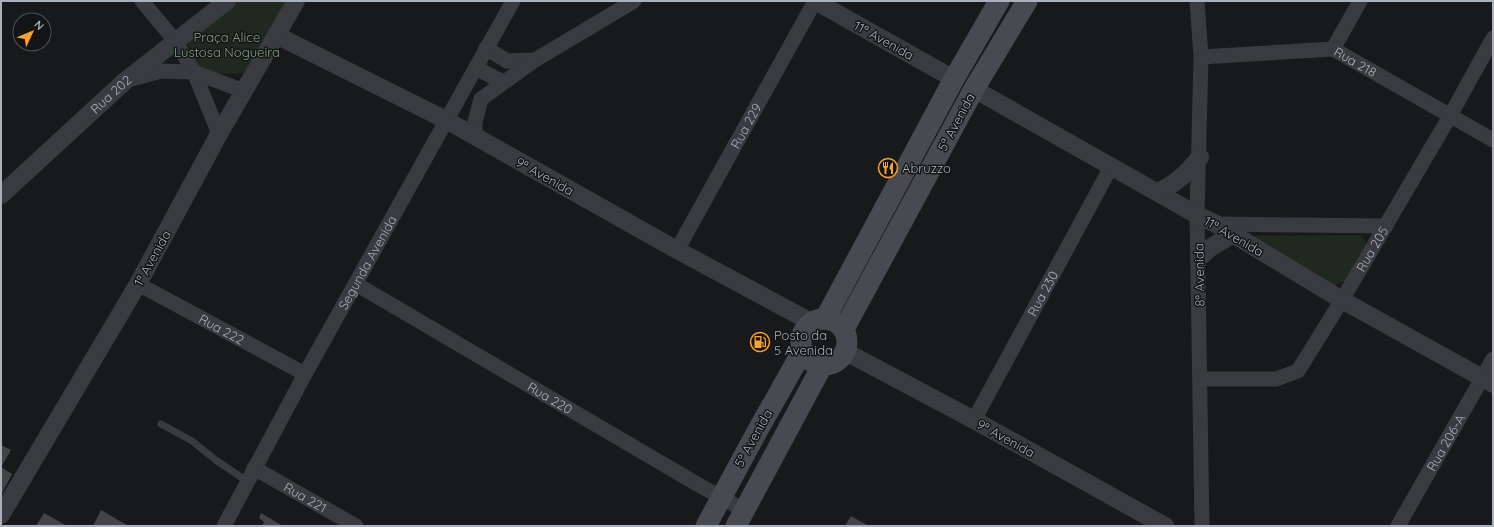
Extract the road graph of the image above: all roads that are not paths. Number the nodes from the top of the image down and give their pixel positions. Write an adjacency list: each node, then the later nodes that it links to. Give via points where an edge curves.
1 (142, 1): 13 (street)
2 (227, 1): 13 (street, Rua 202)
3 (296, 1): 11 (street, 1ª Avenida)
4 (513, 1): 14 (street, Segunda Avenida)
5 (634, 1): 17 (street)
6 (815, 1): 20 (street, 11ª Avenida); 38 (street, Rua 229)
7 (999, 1): 20 (main road, 5ª Avenida)
8 (1197, 1): 16 (street, 8ª Avenida)
9 (1360, 1): 15 (street)
10 (1018, 4): 23 (main road, 5ª Avenida)
11 (276, 35): 24 (street, 1ª Avenida); 26 (street, 9ª Avenida)
12 (1493, 38): 25 (street, Rua 205)
13 (176, 42): 19 (street); 21 (street, Rua 202)
14 (486, 48): 17 (street, via 507,61); 18 (street, Segunda Avenida)
15 (1333, 49): 16 (street, Rua 218); 25 (street, Rua 218)
16 (1201, 57): 30 (street, 8ª Avenida)
17 (535, 60): 22 (street)
18 (476, 68): 22 (street); 26 (street, Segunda Avenida)
19 (194, 72): 21 (street, via 161,71); 24 (street); 27 (street)
20 (954, 79): 43 (main road, 5ª Avenida)
21 (125, 81): 33 (street, Rua 202)
22 (503, 82): 28 (street, via 481,99 475,122)
23 (974, 89): 31 (street, 11ª Avenida); 44 (main road, 5ª Avenida)
24 (244, 92): 27 (street, 1ª Avenida)
25 (1450, 116): 29 (street, Rua 218); 36 (street, Rua 205)
26 (446, 120): 28 (street, 9ª Avenida); 41 (street, Segunda Avenida)
27 (220, 134): 40 (street, 1ª Avenida)
28 (475, 137): 38 (street, 9ª Avenida)
29 (1493, 140)
30 (1200, 157): 32 (street, via 1185,175); 34 (street, 8ª Avenida)
31 (1111, 167): 32 (street, 11ª Avenida); 52 (street, Rua 230)
32 (1158, 192): 34 (street, 11ª Avenida)
33 (1, 194)
34 (1197, 215): 35 (street, 11ª Avenida); 39 (street, 8ª Avenida)
35 (1216, 224): 36 (street); 37 (street, 11ª Avenida)
36 (1386, 226): 42 (street, Rua 205)
37 (1233, 234): 39 (street); 42 (street, 11ª Avenida)
38 (677, 250): 43 (street, 9ª Avenida)
39 (1199, 258): 50 (street, 8ª Avenida)
40 (138, 284): 49 (street, Rua 222); 56 (street, 1ª Avenida)
41 (356, 284): 49 (street, Segunda Avenida); 55 (street, Rua 220)
42 (1342, 300): 50 (street, Rua 205, via 1298,371 1276,379); 51 (street, 11ª Avenida)
43 (818, 321): 44 (main road, via 832,320); 45 (main road, via 802,333)
44 (844, 330): 46 (main road, via 848,344)
45 (802, 352): 48 (main road, via 810,361); 55 (main road, 5ª Avenida)
46 (846, 352): 48 (main road, via 836,363); 52 (street, 9ª Avenida)
47 (1493, 359): 51 (street, Rua 206-A)
48 (822, 366): 57 (main road, 5ª Avenida)
49 (305, 374): 54 (street, Segunda Avenida)
50 (1200, 379): 62 (street, 8ª Avenida)
51 (1488, 381): 63 (street, Rua 206-A)
52 (974, 420): 61 (street, 9ª Avenida)
53 (161, 424): 54 (lane, via 192,441 217,461)
54 (251, 475): 58 (street, Segunda Avenida); 59 (street, Rua 221)
55 (722, 498): 57 (street, Rua 220); 60 (main road, 5ª Avenida)
56 (2, 518)
57 (740, 518)
58 (224, 526)
59 (356, 526)
60 (706, 526)
61 (1165, 526)
62 (1202, 526)
63 (1398, 526)

